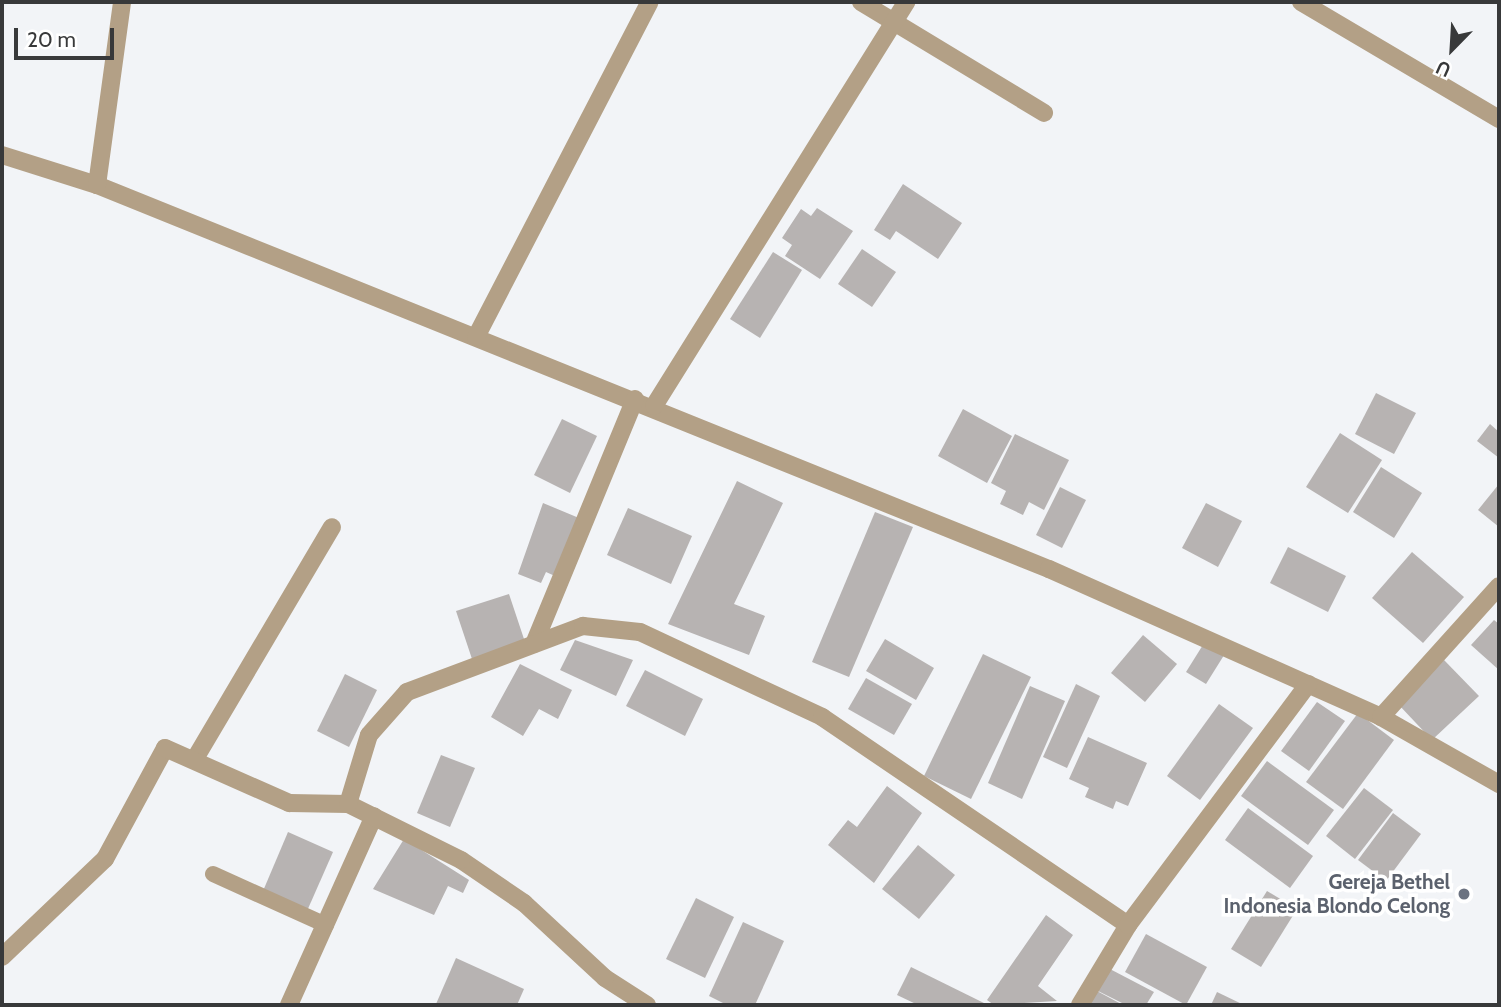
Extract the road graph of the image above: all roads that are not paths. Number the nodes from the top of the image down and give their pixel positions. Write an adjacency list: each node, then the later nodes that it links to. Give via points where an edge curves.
1 (121, 2): 10 (street)
2 (650, 2): 11 (street)
3 (861, 2): 6 (street)
4 (906, 2): 6 (street)
5 (1301, 2): 8 (street)
6 (895, 21): 7 (street); 13 (street)
7 (1044, 113)
8 (1499, 119)
9 (2, 155): 10 (street)
10 (97, 185): 11 (street)
11 (477, 337): 12 (street)
12 (635, 399): 13 (street); 16 (street)
13 (654, 406): 17 (street)
14 (332, 527): 19 (street)
15 (1499, 586): 18 (street)
16 (534, 644): 21 (street, via 407,692 369,735); 25 (street, via 583,626 608,625 640,632 774,691 822,716)
17 (1308, 684): 18 (street); 25 (street)
18 (1381, 717): 20 (street)
19 (196, 757): 21 (street, via 289,803); 26 (street, via 165,748 105,859)
20 (1499, 784)
21 (348, 804): 22 (street)
22 (374, 816): 24 (street); 27 (street, via 461,860 524,903)
23 (213, 874): 24 (lane)
24 (326, 925): 28 (street)
25 (1128, 925): 29 (street)
26 (2, 957)
27 (638, 1003)
28 (289, 1005)
29 (1080, 1005)

